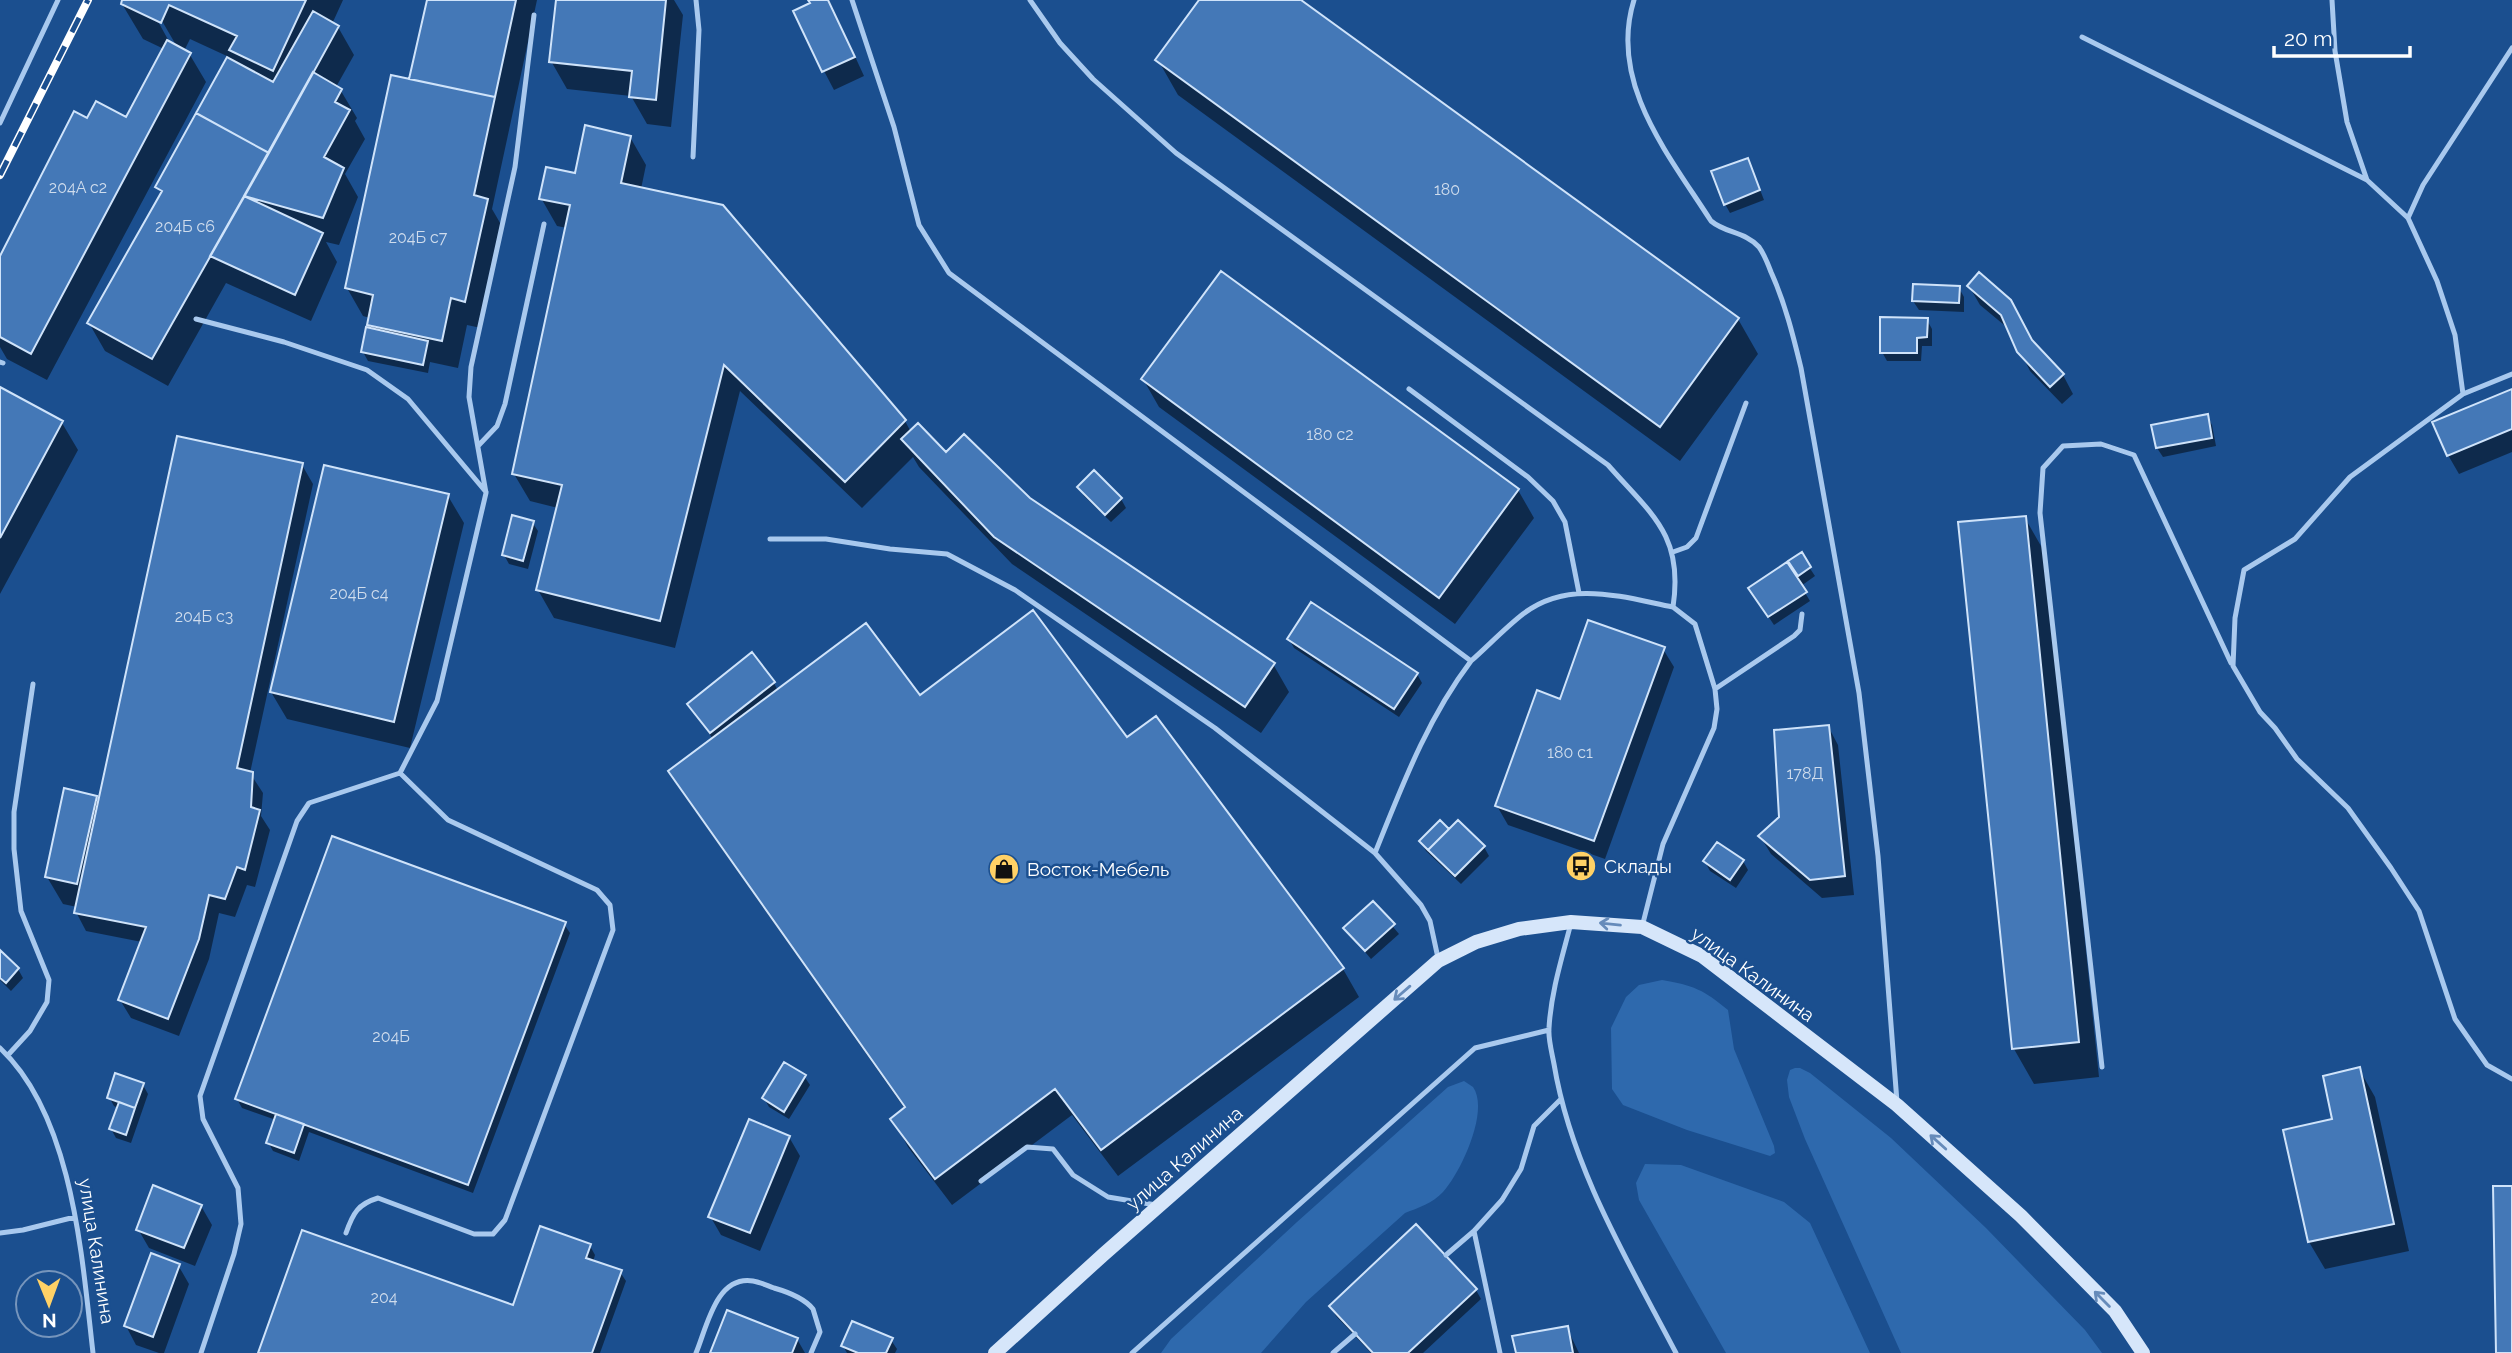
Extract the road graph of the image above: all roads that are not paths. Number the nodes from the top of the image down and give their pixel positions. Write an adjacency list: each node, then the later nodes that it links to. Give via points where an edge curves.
1 (58, 0): 10 (lane)
2 (696, 0): 11 (lane, via 699,30)
3 (852, 0): 27 (lane, via 894,127 919,225 949,273)
4 (1030, 0): 23 (lane, via 1093,79 1176,153 1608,465 1661,525)
5 (1634, 0): 42 (lane, via 1629,71 1644,115 1710,222 1759,247 1790,320 1859,693 1878,856)
6 (2332, 0): 12 (lane, via 2347,122)
7 (534, 15): 20 (lane, via 515,167 471,367 469,397)
8 (2082, 37): 12 (lane)
9 (2512, 48): 13 (lane, via 2423,185)
10 (0, 123)
11 (693, 158)
12 (2367, 180): 13 (lane)
13 (2408, 218): 18 (lane, via 2455,335)
14 (544, 224): 20 (lane, via 505,404 497,426)
15 (196, 319): 21 (lane, via 367,370 408,400)
16 (2512, 374): 18 (lane)
17 (1409, 389): 24 (lane, via 1528,477 1553,501 1565,522)
18 (2463, 394): 28 (lane, via 2350,477 2295,539 2244,570)
19 (1746, 403): 23 (lane, via 1696,538)
20 (478, 446): 21 (lane)
21 (486, 494): 31 (lane, via 437,701)
22 (770, 539): 32 (lane, via 826,539 947,554 1003,584 1215,728)
23 (1673, 552): 25 (lane, via 1677,582)
24 (1579, 593): 25 (lane, via 1604,593); 27 (lane, via 1551,598 1524,613)
25 (1673, 607): 30 (lane, via 1695,624)
26 (1802, 614): 30 (lane, via 1800,630 1794,636)
27 (1471, 661): 32 (lane, via 1448,692 1411,764)
28 (2233, 666): 39 (lane, via 2134,455 2101,444 2063,446 2043,468 2040,513); 40 (lane, via 2260,712 2297,759 2348,808 2390,868 2419,911 2455,1019 2487,1065)
29 (33, 684): 38 (lane, via 14,812 14,849 21,911 49,980 47,1002)
30 (1715, 689): 34 (lane, via 1714,728 1662,844)
31 (400, 773): 48 (lane, via 448,820 597,890 610,905 613,930 505,1220 493,1234 474,1234 378,1198 362,1203); 52 (lane, via 309,803 297,821 200,1096 203,1119 238,1188 241,1224)
32 (1375, 853): 35 (lane, via 1430,921)
33 (1571, 922): 34 (main road, улица Калинина, one-way to 33); 35 (main road, улица Калинина, via 1508,932); 36 (lane, via 1554,986)
34 (1642, 927): 42 (main road, улица Калинина, via 1702,956)
35 (1438, 961): 44 (main road, улица Калинина, one-way to 44)
36 (1549, 1030): 41 (lane); 56 (lane, via 1475,1048)
37 (0, 1048): 38 (lane, улица Калинина)
38 (8, 1055): 45 (lane, улица Калинина, via 37,1096 65,1170)
39 (2102, 1067)
40 (2512, 1079)
41 (1560, 1100): 46 (lane, via 1534,1126 1521,1169 1502,1200); 59 (lane, via 1590,1180)
42 (1897, 1105): 60 (main road, улица Калинина, one-way to 42, via 2115,1311 2021,1216)
43 (981, 1181): 44 (lane, via 1027,1147 1053,1149 1073,1175 1108,1198)
44 (1159, 1206): 55 (main road, улица Калинина)
45 (75, 1217): 47 (lane); 51 (lane, улица Калинина)
46 (1474, 1231): 49 (lane); 58 (lane)
47 (0, 1233)
48 (346, 1233)
49 (1446, 1255)
50 (1355, 1334): 57 (lane)
51 (93, 1353)
52 (201, 1353)
53 (696, 1353): 54 (lane, via 719,1297 740,1281 789,1292 813,1309 820,1332)
54 (811, 1353)
55 (995, 1353)
56 (1132, 1353)
57 (1333, 1353)
58 (1500, 1353)
59 (1676, 1353)
60 (2143, 1353)

